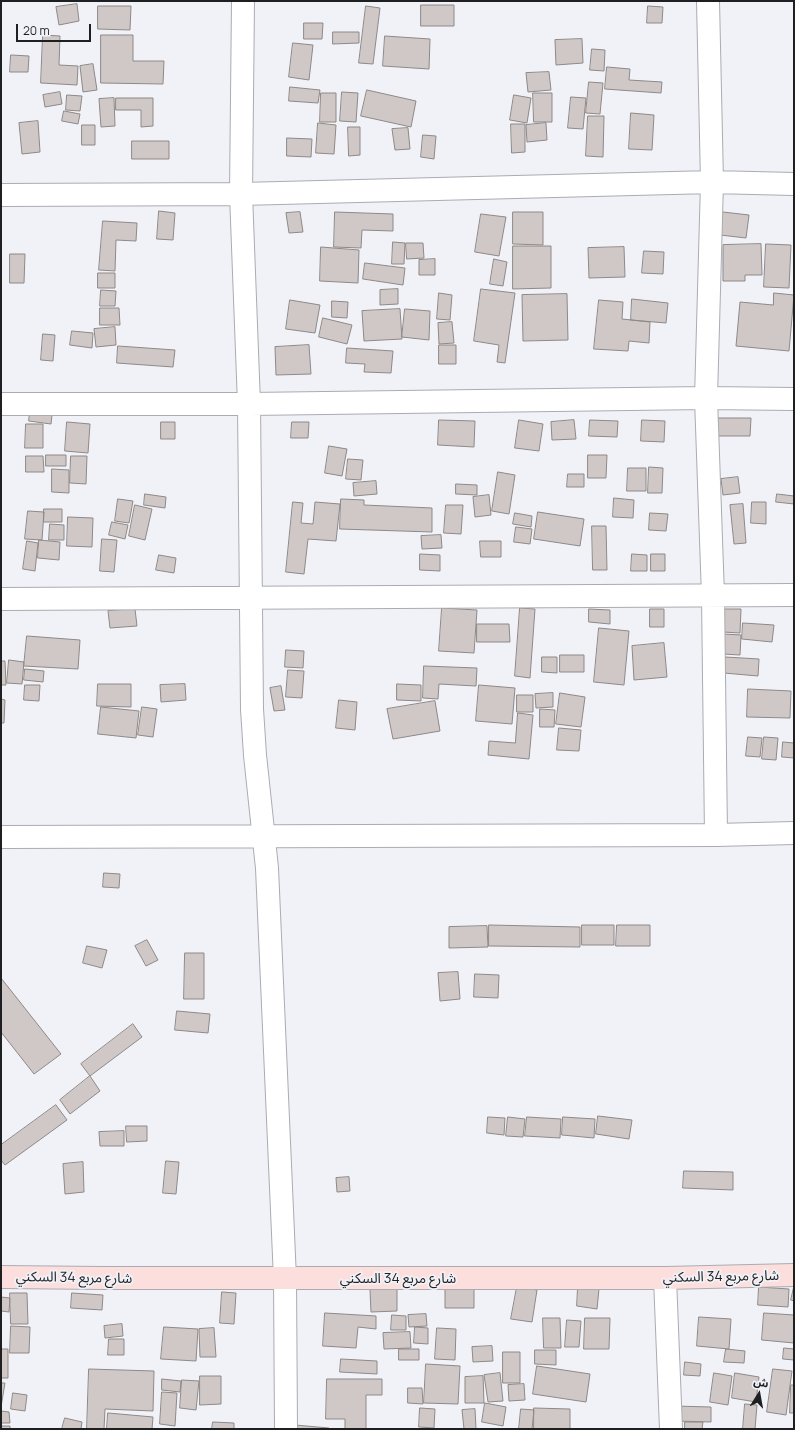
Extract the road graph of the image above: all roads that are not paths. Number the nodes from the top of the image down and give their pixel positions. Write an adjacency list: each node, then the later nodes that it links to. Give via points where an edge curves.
1 (243, 1): 5 (street)
2 (708, 1): 3 (street)
3 (712, 182): 4 (street); 5 (street); 7 (street)
4 (794, 184)
5 (240, 194): 6 (street); 10 (street)
6 (1, 195)
7 (706, 398): 8 (street); 10 (street); 12 (street)
8 (794, 399)
9 (1, 404): 10 (street)
10 (249, 404): 13 (street)
11 (794, 595): 12 (street)
12 (714, 596): 13 (street); 16 (street)
13 (251, 598): 14 (street); 18 (street, via 252,709)
14 (1, 599)
15 (794, 833): 16 (street)
16 (716, 836): 18 (street)
17 (1, 837): 18 (street)
18 (264, 837): 22 (street, via 268,876)
19 (794, 1275): 21 (street, شارع مربع 34 السكني)
20 (1, 1277): 22 (street, شارع مربع 34 السكني)
21 (665, 1278): 22 (street, شارع مربع 34 السكني); 24 (street)
22 (285, 1279): 23 (street)
23 (286, 1429)
24 (671, 1429)

